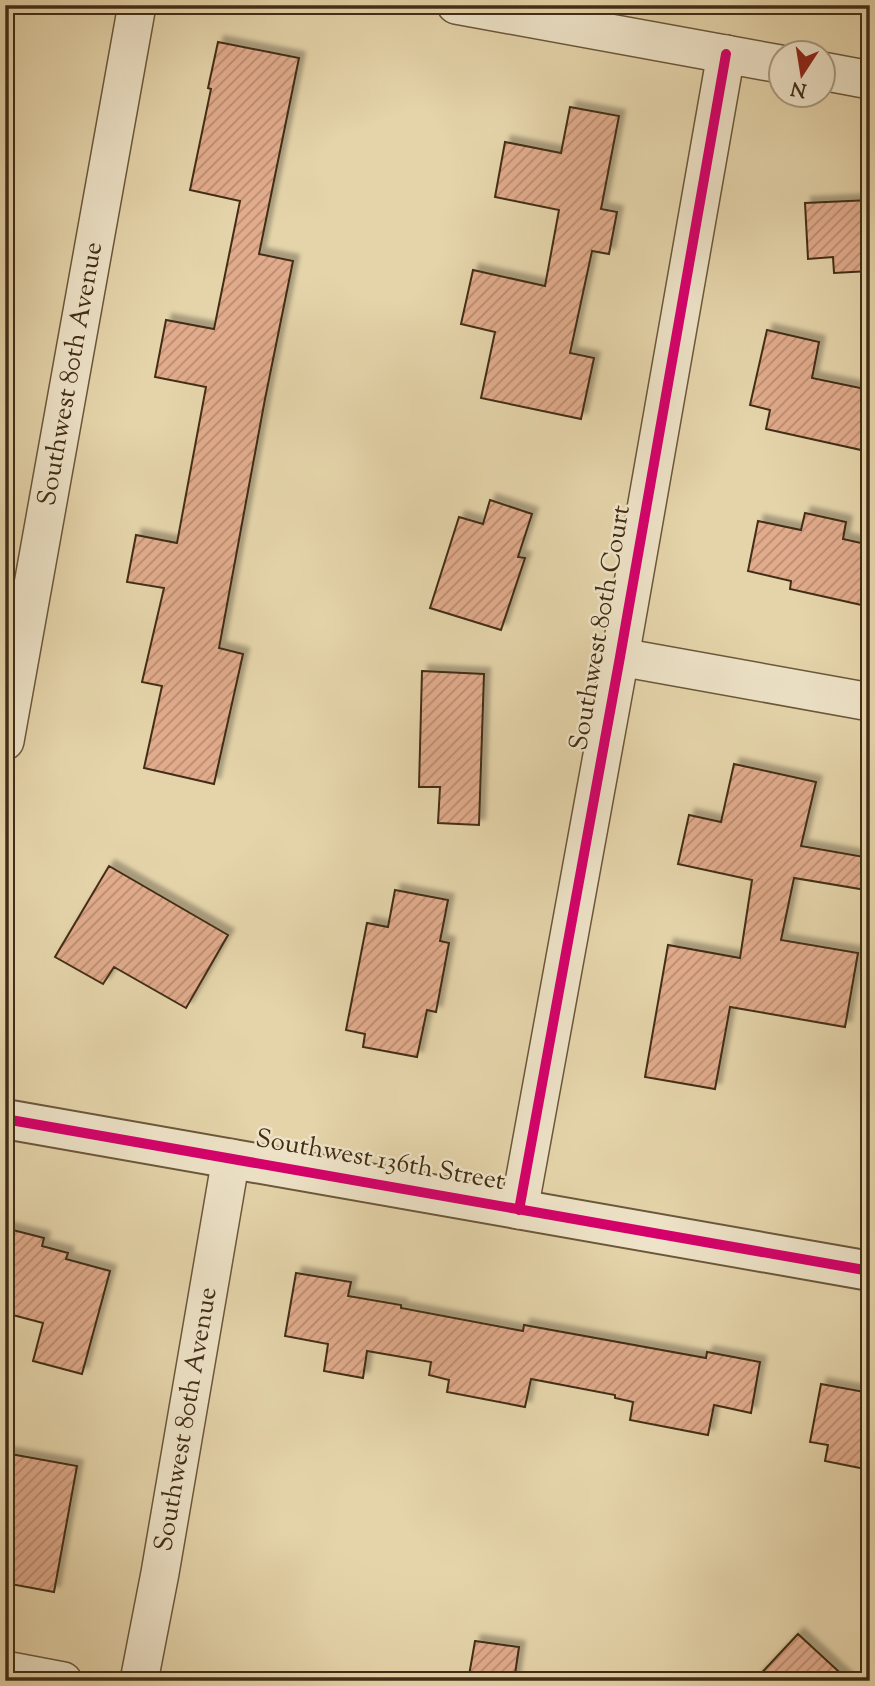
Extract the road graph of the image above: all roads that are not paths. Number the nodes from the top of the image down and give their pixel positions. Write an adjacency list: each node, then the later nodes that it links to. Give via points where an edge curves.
1 (137, 5): 9 (street, Southwest 80th Avenue)
2 (456, 5): 3 (street)
3 (726, 54): 4 (street); 7 (street, Southwest 80th Court)
4 (766, 61)
5 (836, 74): 6 (street)
6 (870, 80)
7 (620, 657): 8 (street); 12 (street, Southwest 80th Court)
8 (870, 702)
9 (5, 741)
10 (5, 1119): 11 (street, Southwest 136th Street)
11 (232, 1158): 12 (street, Southwest 136th Street); 16 (street, Southwest 80th Avenue)
12 (519, 1210): 13 (street, Southwest 136th Street)
13 (870, 1271)
14 (5, 1670): 15 (street)
15 (63, 1681)
16 (139, 1681)

